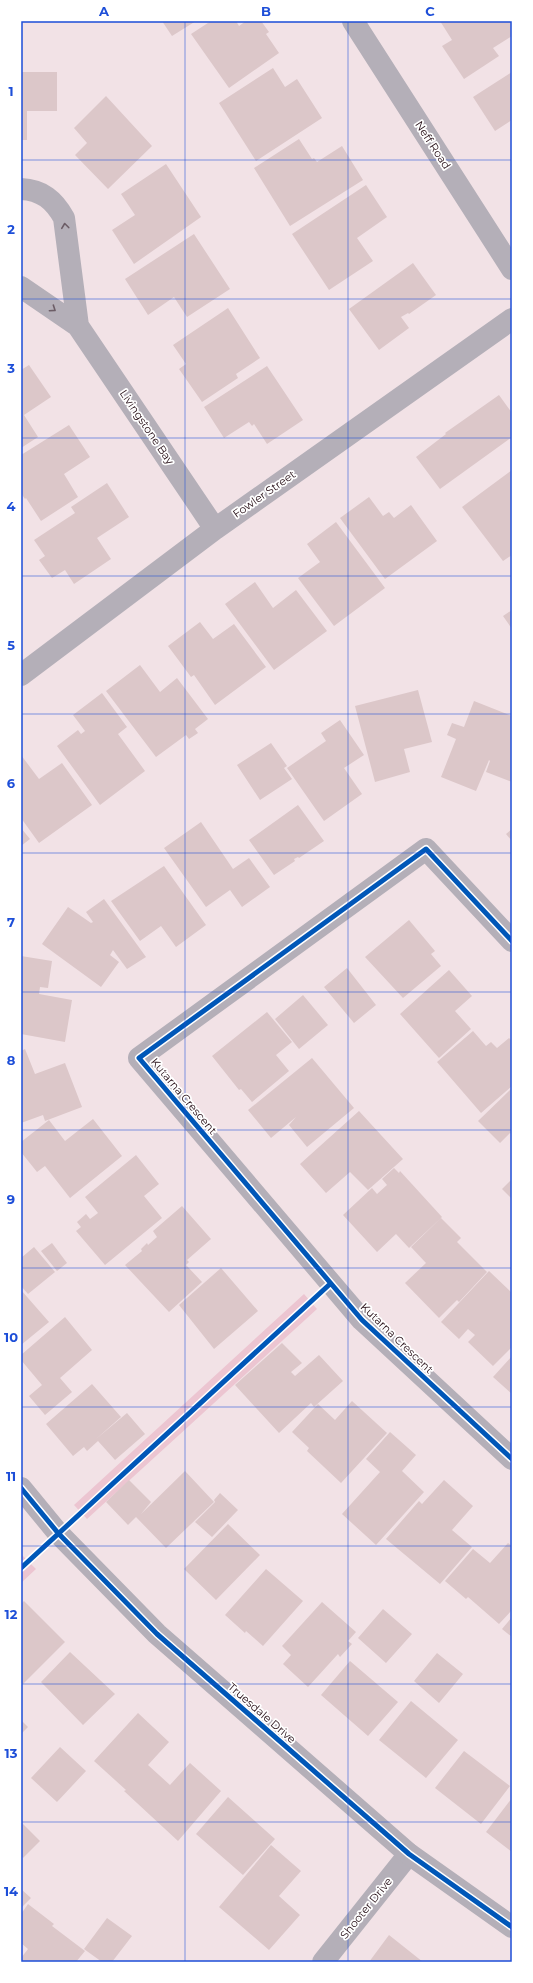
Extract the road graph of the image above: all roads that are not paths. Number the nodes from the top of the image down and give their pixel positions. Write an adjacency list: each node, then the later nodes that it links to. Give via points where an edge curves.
1 (353, 21): 3 (street, Neff Road)
2 (21, 189): 6 (street, Livingstone Bay, one-way to 2, via 64,218 57,204 45,195)
3 (512, 270)
4 (21, 287): 6 (street, Livingstone Bay, one-way to 6)
5 (512, 319): 7 (street, Fowler Street)
6 (78, 326): 7 (street, Livingstone Bay)
7 (215, 529): 8 (street, Fowler Street)
8 (21, 675)
9 (512, 941): 10 (street, Kutarna Crescent, via 426,849 139,1058 362,1320)
10 (512, 1459)
11 (21, 1488): 12 (street, Truesdale Drive, via 58,1533 157,1634)
12 (409, 1854): 13 (street, Truesdale Drive); 14 (street, Shooter Drive)
13 (512, 1927)
14 (323, 1962)

